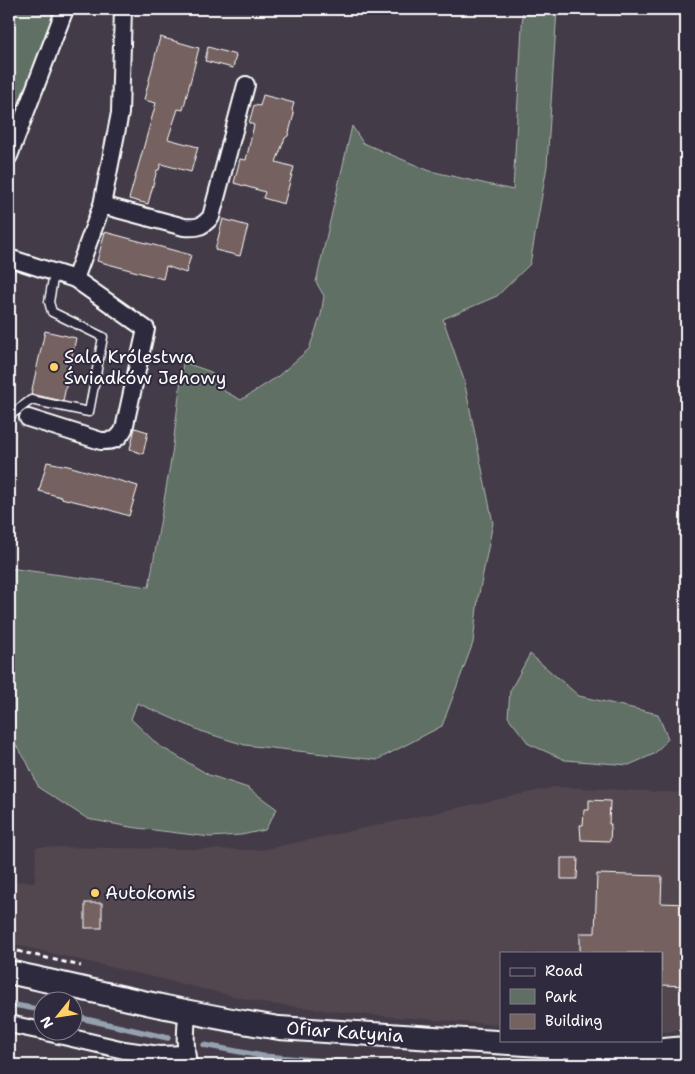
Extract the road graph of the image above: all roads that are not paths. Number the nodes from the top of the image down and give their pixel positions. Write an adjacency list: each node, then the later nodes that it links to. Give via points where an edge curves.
1 (65, 9): 4 (street)
2 (123, 9): 5 (street, via 120,113)
3 (246, 85): 5 (street, via 211,217 205,224 196,228 184,227)
4 (9, 156)
5 (102, 205): 8 (street)
6 (9, 258): 7 (street)
7 (54, 273): 8 (street); 9 (lane, via 49,302 52,312 103,337 89,412 30,400)
8 (74, 279): 10 (street, via 146,329 124,429 120,437 101,441)
9 (9, 416)
10 (28, 418)
11 (9, 972): 12 (street, Ofiar Katynia)
12 (188, 1011): 17 (street, Ofiar Katynia, via 279,1028); 18 (street)
13 (9, 1024): 14 (street)
14 (32, 1029)
15 (82, 1040): 18 (street)
16 (686, 1048): 17 (street, Ofiar Katynia)
17 (556, 1056)
18 (187, 1060)

